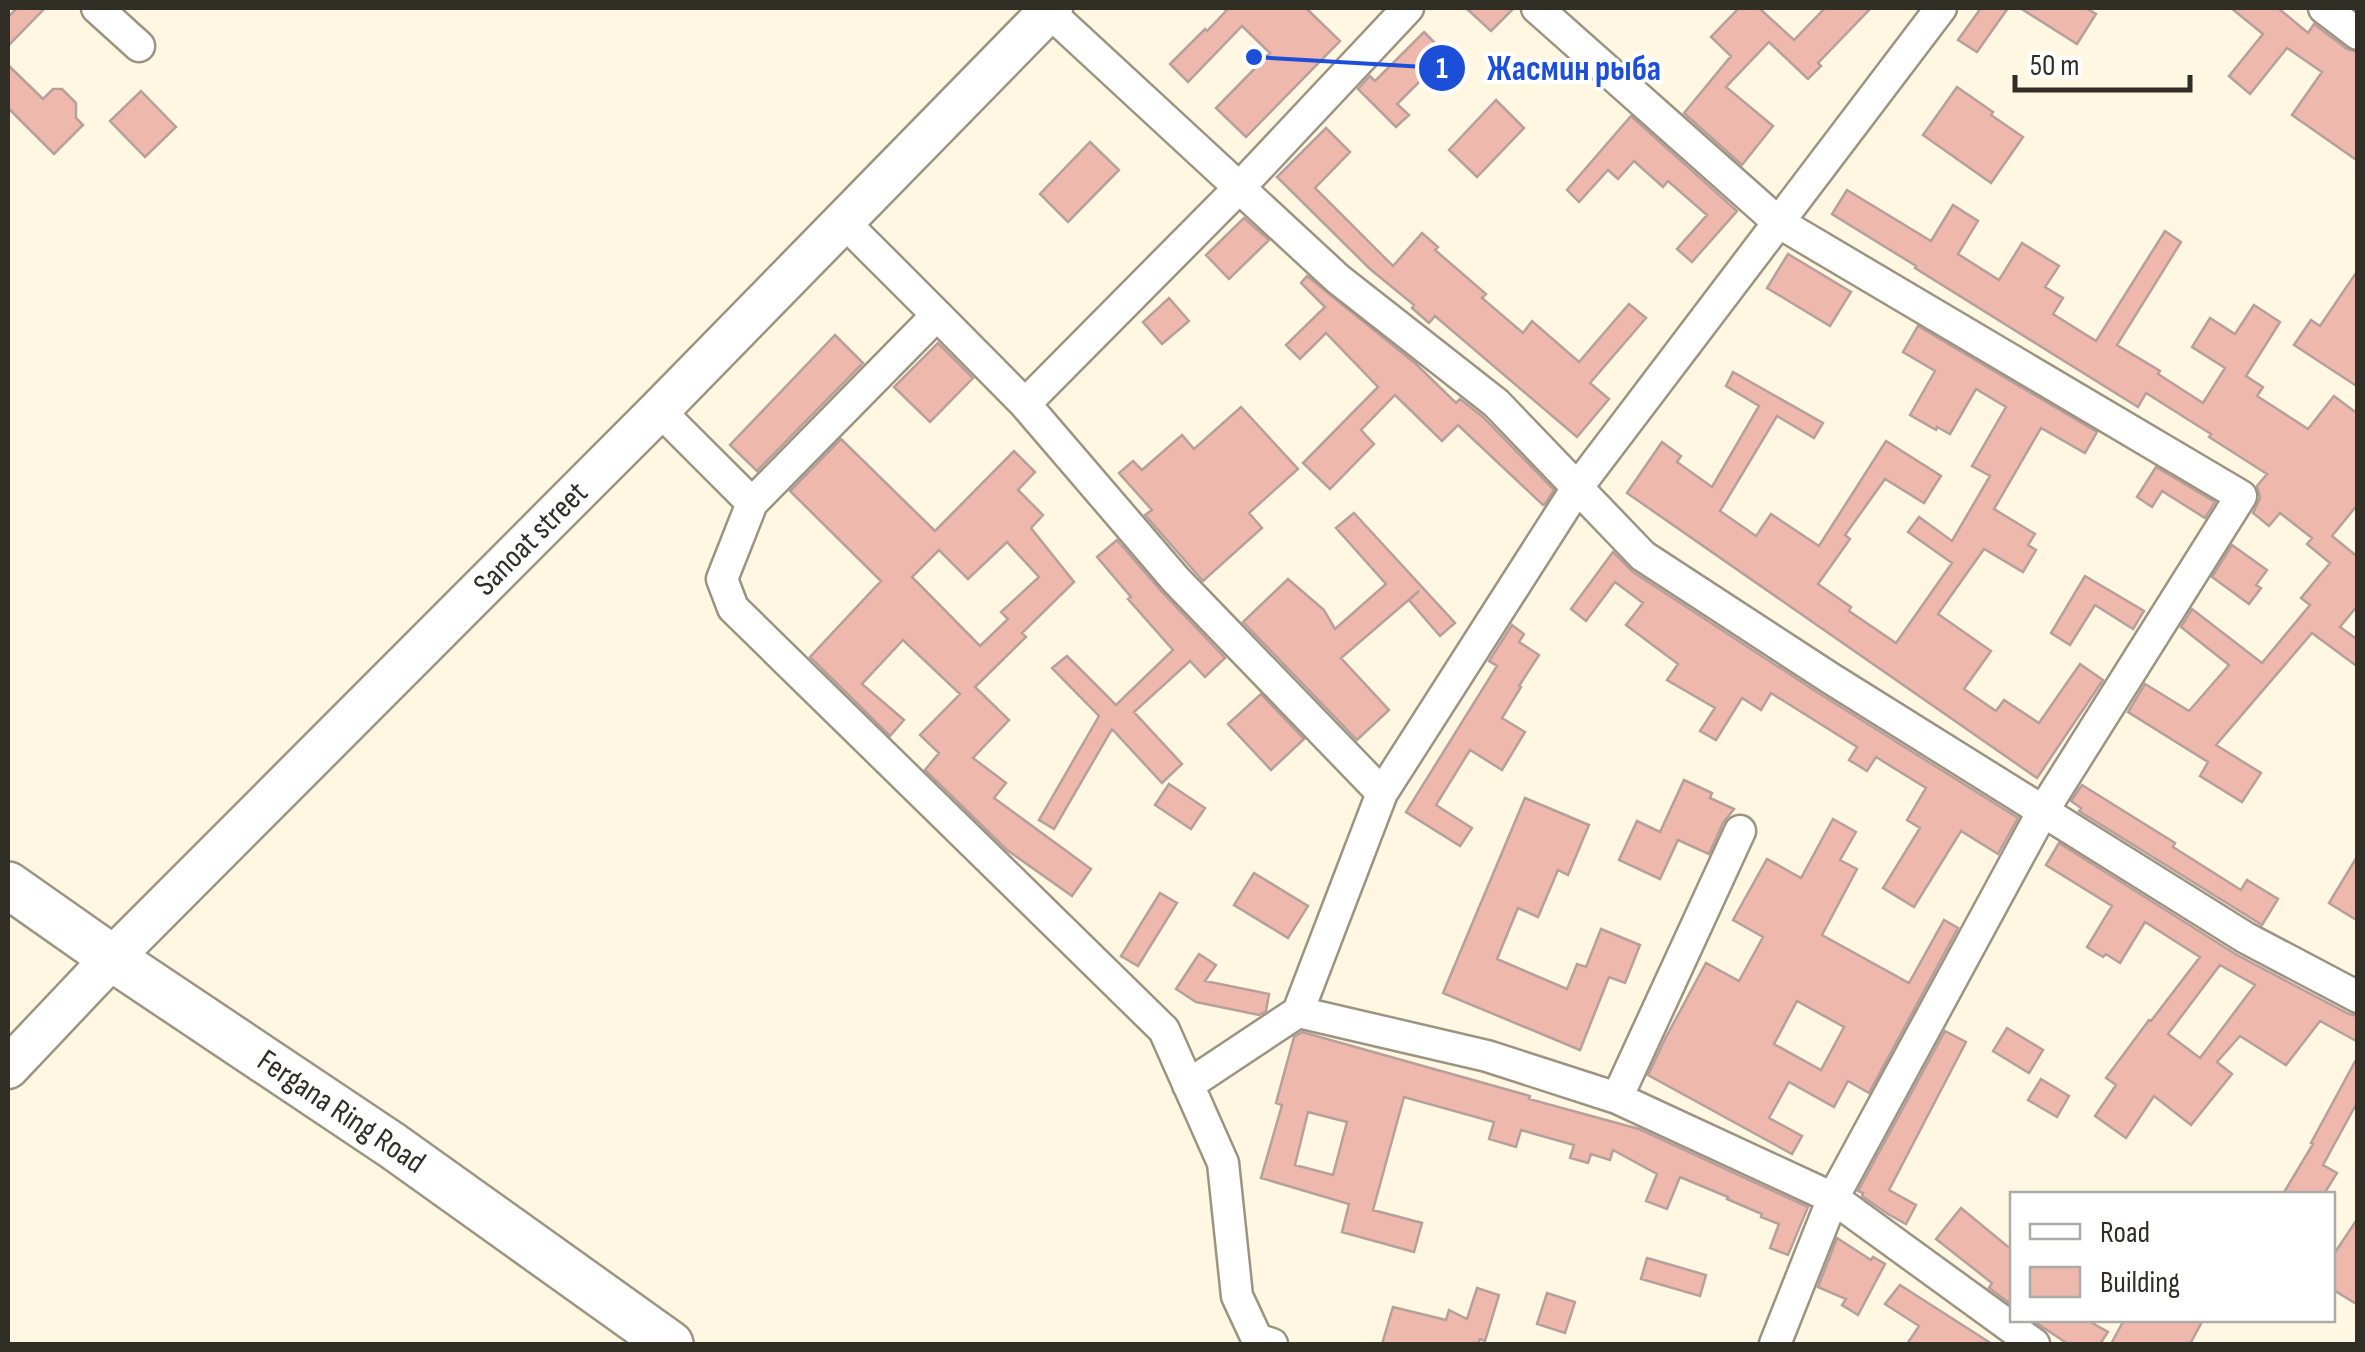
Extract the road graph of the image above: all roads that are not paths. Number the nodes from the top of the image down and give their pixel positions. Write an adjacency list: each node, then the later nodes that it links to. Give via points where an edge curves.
1 (96, 8): 8 (street)
2 (1408, 8): 9 (street)
3 (1537, 8): 11 (street)
4 (1941, 8): 11 (street)
5 (2324, 8): 7 (street)
6 (1050, 9): 9 (street); 10 (main road, Sanoat street)
7 (2358, 34)
8 (140, 46)
9 (1240, 188): 13 (street); 15 (street, via 1338,279 1496,404)
10 (843, 221): 12 (street); 14 (main road, Sanoat street)
11 (1778, 222): 15 (street); 18 (street, via 2241,496)
12 (936, 315): 13 (street); 16 (street)
13 (1025, 404): 17 (street, via 1176,580)
14 (659, 410): 16 (street); 21 (main road, Sanoat street)
15 (1577, 488): 17 (street); 18 (street, via 1643,556)
16 (752, 504): 25 (street, via 722,578 733,608 1164,1030)
17 (1382, 794): 23 (street)
18 (2043, 811): 22 (street, via 2246,938); 27 (street)
19 (1740, 831): 26 (street)
20 (8, 884): 21 (highway, Fergana Ring Road)
21 (112, 958): 24 (main road, Sanoat street); 28 (highway, Fergana Ring Road, via 393,1146)
22 (2358, 996)
23 (1298, 1012): 25 (street); 26 (street, via 1487,1056)
24 (8, 1068)
25 (1188, 1086): 29 (street, via 1222,1163 1237,1296 1257,1340)
26 (1618, 1098): 27 (street)
27 (1833, 1198): 30 (street); 31 (street)
28 (670, 1344)
29 (1272, 1344)
30 (1775, 1344)
31 (2034, 1344)

